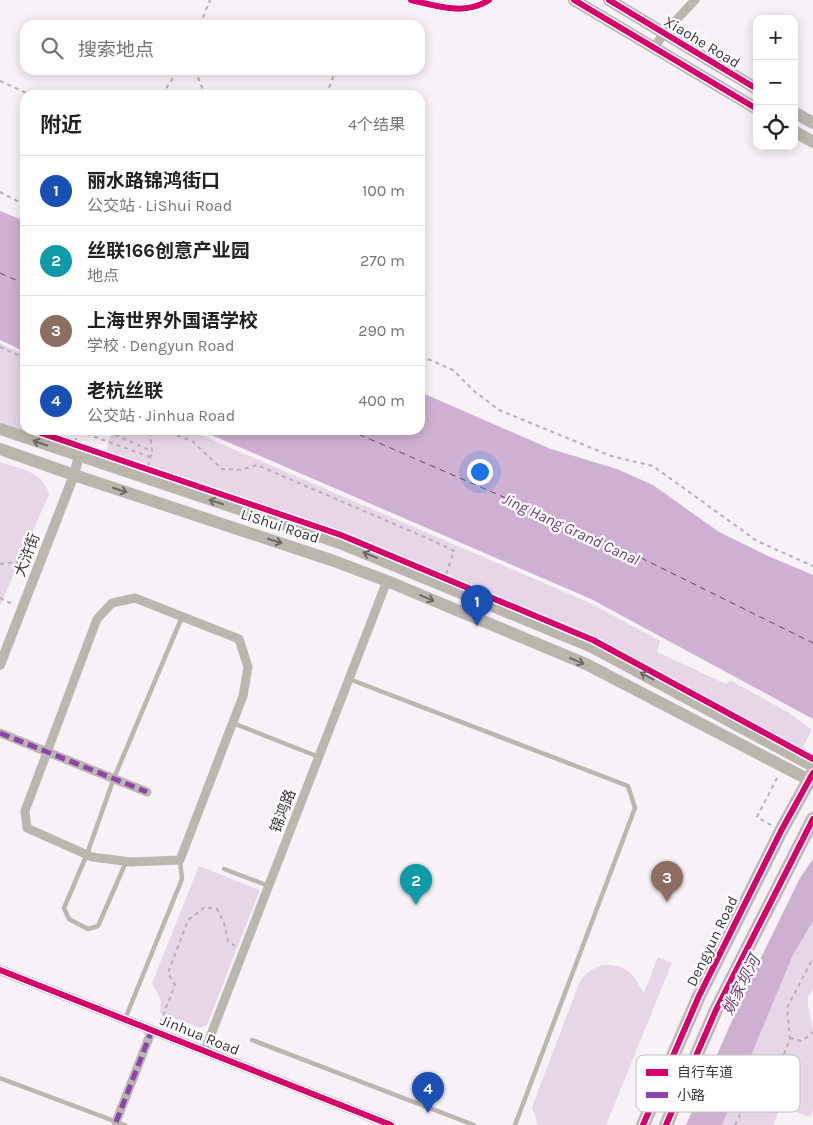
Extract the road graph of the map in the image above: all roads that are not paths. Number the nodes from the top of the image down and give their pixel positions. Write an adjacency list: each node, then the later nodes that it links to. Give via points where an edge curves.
1 (411, 0): 6 (street)
2 (489, 0): 7 (street, via 466,10)
3 (574, 0): 9 (main road, Xiaohe Road)
4 (609, 0): 8 (main road, Xiaohe Road)
5 (695, 0): 8 (street)
6 (423, 1): 7 (street)
7 (438, 3)
8 (664, 33): 9 (street); 10 (main road, Xiaohe Road)
9 (654, 48): 11 (main road, Xiaohe Road)
10 (753, 87)
11 (753, 107)
12 (798, 114): 13 (main road)
13 (813, 123)
14 (798, 133): 15 (main road)
15 (813, 142)
16 (0, 429): 17 (main road, LiShui Road, one-way to 16)
17 (20, 434)
18 (23, 435): 20 (main road, LiShui Road, one-way to 18)
19 (0, 449): 21 (main road, LiShui Road)
20 (78, 449): 21 (street, 大浒街); 30 (main road, LiShui Road, one-way to 20, via 583,643 340,543)
21 (74, 475): 22 (main road, LiShui Road, one-way to 22); 24 (street, 大浒街)
22 (387, 581): 25 (street, 锦鸿路); 33 (main road, LiShui Road, one-way to 33, via 586,664)
23 (182, 617): 26 (street, via 239,639 248,666 243,696); 28 (street, via 135,598 112,603 98,620); 32 (lane)
24 (0, 664)
25 (349, 679): 29 (street, 锦鸿路); 54 (lane, via 628,786 635,808)
26 (233, 723): 29 (lane); 37 (street)
27 (0, 733): 28 (street)
28 (47, 752): 32 (street); 36 (street, via 25,811 27,828)
29 (319, 757): 40 (street, 锦鸿路)
30 (813, 766)
31 (813, 773): 46 (main road, Dengyun Road, via 699,996)
32 (114, 778): 34 (street); 36 (lane)
33 (813, 782)
34 (147, 792)
35 (813, 819): 47 (main road)
36 (87, 854): 38 (street); 38 (lane, via 64,908 69,919 88,930 98,926)
37 (180, 860): 38 (street); 42 (lane, via 182,879)
38 (126, 862)
39 (224, 869): 40 (lane)
40 (269, 886): 45 (street, 锦鸿路)
41 (0, 970): 42 (street, Jinhua Road)
42 (125, 1019): 43 (street, Jinhua Road)
43 (155, 1031): 45 (street, Jinhua Road); 51 (street)
44 (252, 1040): 53 (lane)
45 (205, 1050): 52 (street, Jinhua Road)
46 (673, 1055)
47 (696, 1055)
48 (0, 1078): 51 (lane)
49 (649, 1112): 55 (main road, Dengyun Road)
50 (672, 1112): 56 (main road)
51 (118, 1124)
52 (391, 1125)
53 (474, 1125)
54 (515, 1125)
55 (643, 1125)
56 (666, 1125)

